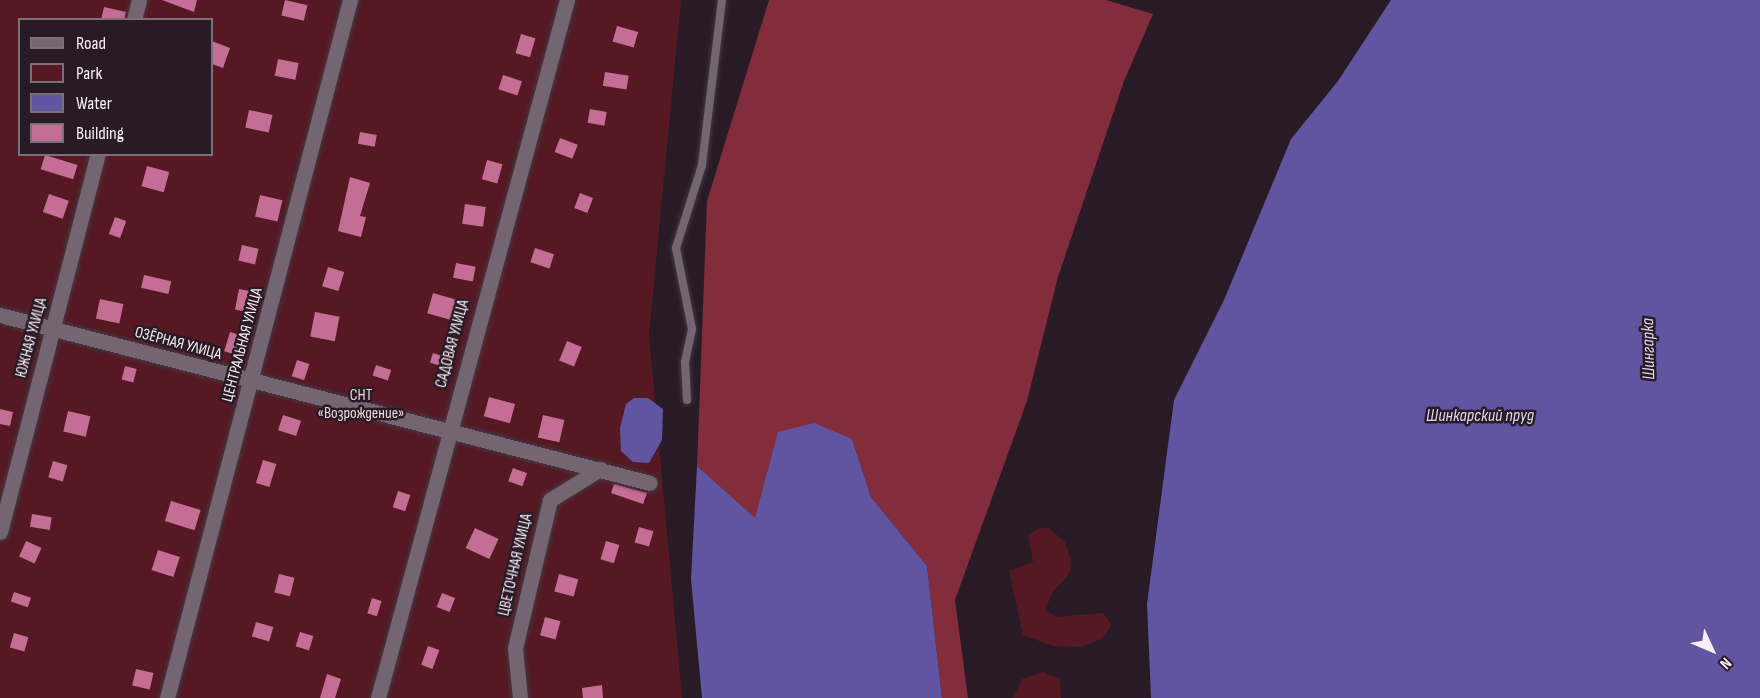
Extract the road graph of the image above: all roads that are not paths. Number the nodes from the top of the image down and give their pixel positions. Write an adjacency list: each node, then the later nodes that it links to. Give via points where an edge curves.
1 (139, 0): 5 (street)
2 (350, 0): 9 (street, ЦЕНТРАЛЬНАЯ УЛИЦА)
3 (567, 0): 11 (street, САДОВАЯ УЛИЦА)
4 (722, 0): 10 (lane, via 702,165 676,248 692,329 685,362)
5 (134, 18)
6 (97, 156): 8 (street, ЮЖНАЯ УЛИЦА)
7 (0, 315): 8 (street, ОЗЁРНАЯ УЛИЦА)
8 (52, 329): 9 (street, ОЗЁРНАЯ УЛИЦА); 14 (street, ЮЖНАЯ УЛИЦА)
9 (253, 383): 11 (street, ОЗЁРНАЯ УЛИЦА); 15 (street, ЦЕНТРАЛЬНАЯ УЛИЦА)
10 (687, 400)
11 (448, 430): 12 (street, ОЗЁРНАЯ УЛИЦА); 16 (street, САДОВАЯ УЛИЦА)
12 (596, 468): 13 (street, ОЗЁРНАЯ УЛИЦА); 17 (street, ЦВЕТОЧНАЯ УЛИЦА, via 550,500 515,648)
13 (650, 483)
14 (0, 532)
15 (167, 698)
16 (378, 698)
17 (520, 698)

